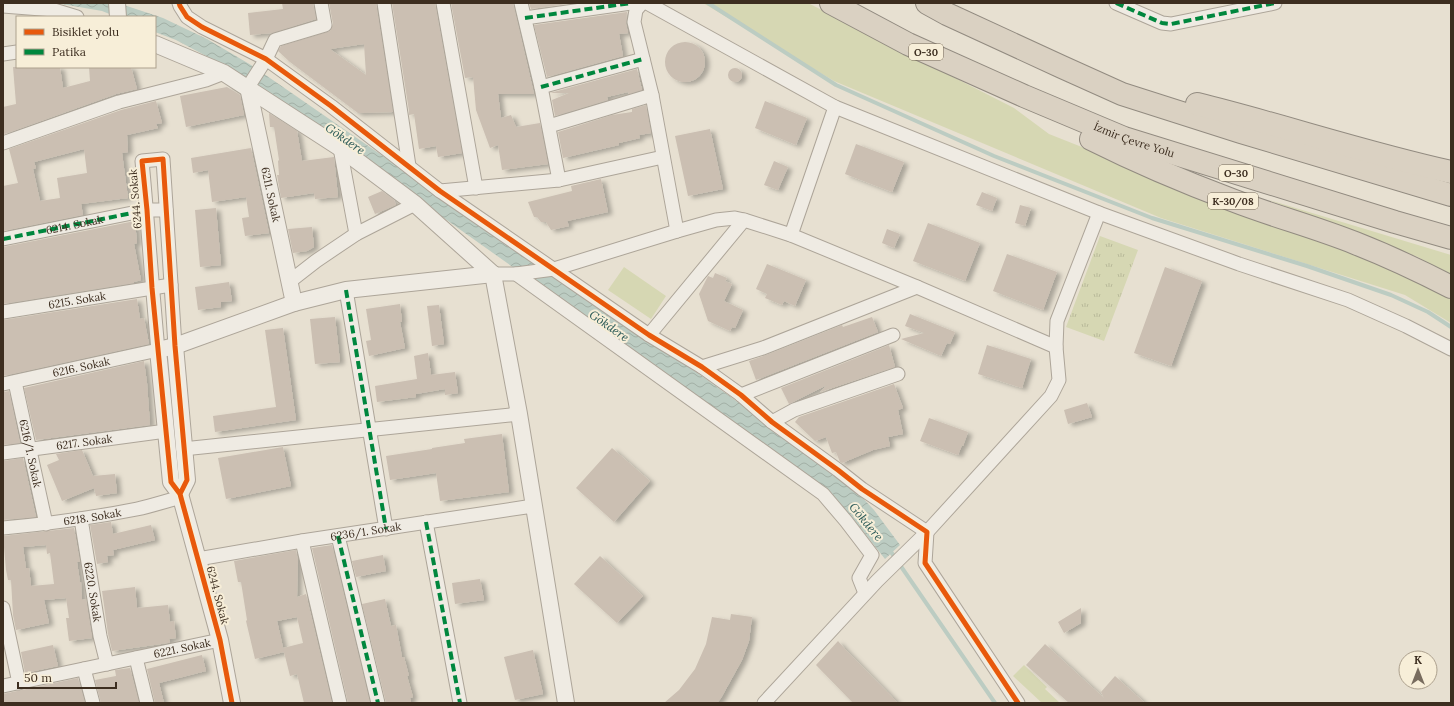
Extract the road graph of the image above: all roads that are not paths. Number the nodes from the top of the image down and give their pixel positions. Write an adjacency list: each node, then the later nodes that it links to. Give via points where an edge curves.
1 (117, 3): 16 (street)
2 (179, 3): 22 (street, via 187,17)
3 (321, 3): 22 (street, via 325,25 275,40)
4 (384, 3): 34 (street)
5 (442, 3): 37 (street)
6 (521, 3): 17 (street)
7 (631, 3): 17 (street)
8 (642, 3): 21 (street, via 636,10 634,22)
9 (647, 3): 29 (street)
10 (831, 3): 28 (highway, İzmir Çevre Yolu / O-30, via 908,44)
11 (927, 3): 23 (highway)
12 (1116, 3): 13 (street, via 1170,24)
13 (1275, 3)
14 (3, 6): 15 (street, via 54,10)
15 (74, 16)
16 (118, 16)
17 (525, 18): 26 (street)
18 (156, 44): 24 (street)
19 (16, 52): 20 (street)
20 (3, 54)
21 (643, 59): 26 (street); 27 (street)
22 (263, 64): 25 (street); 34 (street, via 331,106)
23 (1062, 67): 35 (highway); 39 (highway, via 1122,94)
24 (224, 73): 25 (street); 31 (street, via 119,102)
25 (249, 85): 32 (street); 53 (street, 6211. Sokak)
26 (541, 87): 30 (street)
27 (652, 95): 30 (street); 33 (street)
28 (1024, 96): 48 (highway, İzmir Çevre Yolu / O-30, via 1124,138); 56 (highway, K-30/08, via 1060,123 1129,158 1233,201 1354,242 1396,259)
29 (835, 107): 43 (street); 47 (street)
30 (549, 126): 36 (street)
31 (3, 144)
32 (340, 148): 40 (street); 46 (street)
33 (663, 157): 36 (street); 45 (street)
34 (409, 166): 38 (street)
35 (1451, 172)
36 (560, 180): 37 (street)
37 (476, 188): 38 (street)
38 (440, 191): 50 (street)
39 (1451, 195)
40 (415, 204): 46 (street); 51 (street)
41 (147, 210): 42 (street, 6214. Sokak); 42 (street, 6244. Sokak, via 142,162 163,159); 49 (street, 6214. Sokak); 57 (street, 6244. Sokak)
42 (166, 210): 54 (street, 6244. Sokak)
43 (1099, 213): 64 (street, via 1057,321); 65 (street, via 1348,300)
44 (744, 220): 45 (street, via 716,220); 47 (street); 61 (street)
45 (677, 231): 50 (street)
46 (356, 234): 53 (street)
47 (791, 235): 55 (street)
48 (1451, 238)
49 (3, 239)
50 (554, 269): 52 (street); 61 (street)
51 (494, 274): 52 (street); 58 (street); 71 (street)
52 (516, 274): 89 (street, via 823,494 872,555 859,578)
53 (289, 282): 59 (street, 6211. Sokak)
54 (171, 285): 57 (street, 6215. Sokak); 63 (street, 6244. Sokak)
55 (917, 287): 64 (street); 67 (street, via 763,348)
56 (1451, 287)
57 (152, 288): 60 (street, 6215. Sokak); 66 (street, 6244. Sokak)
58 (346, 290): 59 (street); 73 (street)
59 (294, 303): 63 (street)
60 (3, 312)
61 (649, 335): 67 (street)
62 (893, 335): 70 (street)
63 (175, 346): 66 (street); 76 (street, 6244. Sokak)
64 (1056, 347): 85 (street, via 1059,380 1051,396)
65 (1451, 349)
66 (158, 350): 69 (street, 6216. Sokak); 74 (street, 6244. Sokak)
67 (702, 367): 70 (street)
68 (898, 374): 72 (street, via 794,410)
69 (9, 383): 75 (street, 6216/1. Sokak)
70 (741, 395): 72 (street)
71 (519, 414): 73 (street); 79 (street)
72 (772, 422): 85 (street, via 862,489)
73 (369, 430): 76 (street); 84 (street)
74 (166, 431): 75 (street, 6217. Sokak); 78 (street, 6244. Sokak, via 171,482)
75 (29, 448): 77 (street, 6217. Sokak); 82 (street, 6216/1. Sokak)
76 (183, 449): 78 (street, 6244. Sokak, via 187,480)
77 (3, 453)
78 (181, 495): 80 (street, 6218. Sokak, via 137,509); 88 (street, 6244. Sokak)
79 (533, 506): 81 (street, 6236/1. Sokak); 103 (street)
80 (81, 519): 82 (street, 6218. Sokak); 93 (street, 6220. Sokak)
81 (426, 522): 84 (street, 6236/1. Sokak); 102 (street)
82 (46, 524): 83 (street, 6218. Sokak)
83 (3, 528)
84 (386, 529): 86 (street, 6236/1. Sokak)
85 (927, 532): 89 (street); 105 (street, via 925,563)
86 (338, 536): 87 (street, 6236/1. Sokak); 101 (street)
87 (302, 542): 88 (street, 6236/1. Sokak); 100 (street)
88 (198, 559): 91 (street, 6244. Sokak)
89 (865, 593): 104 (street)
90 (3, 608): 95 (street)
91 (220, 640): 92 (street, 6221. Sokak); 99 (street, 6244. Sokak)
92 (136, 658): 93 (street, 6221. Sokak); 98 (street)
93 (106, 664): 94 (street, 6221. Sokak)
94 (84, 669): 95 (street, 6221. Sokak); 97 (street)
95 (19, 683): 96 (street, 6221. Sokak)
96 (3, 686)
97 (93, 703)
98 (147, 703)
99 (232, 703)
100 (340, 703)
101 (378, 703)
102 (460, 703)
103 (566, 703)
104 (764, 703)
105 (1018, 703)

